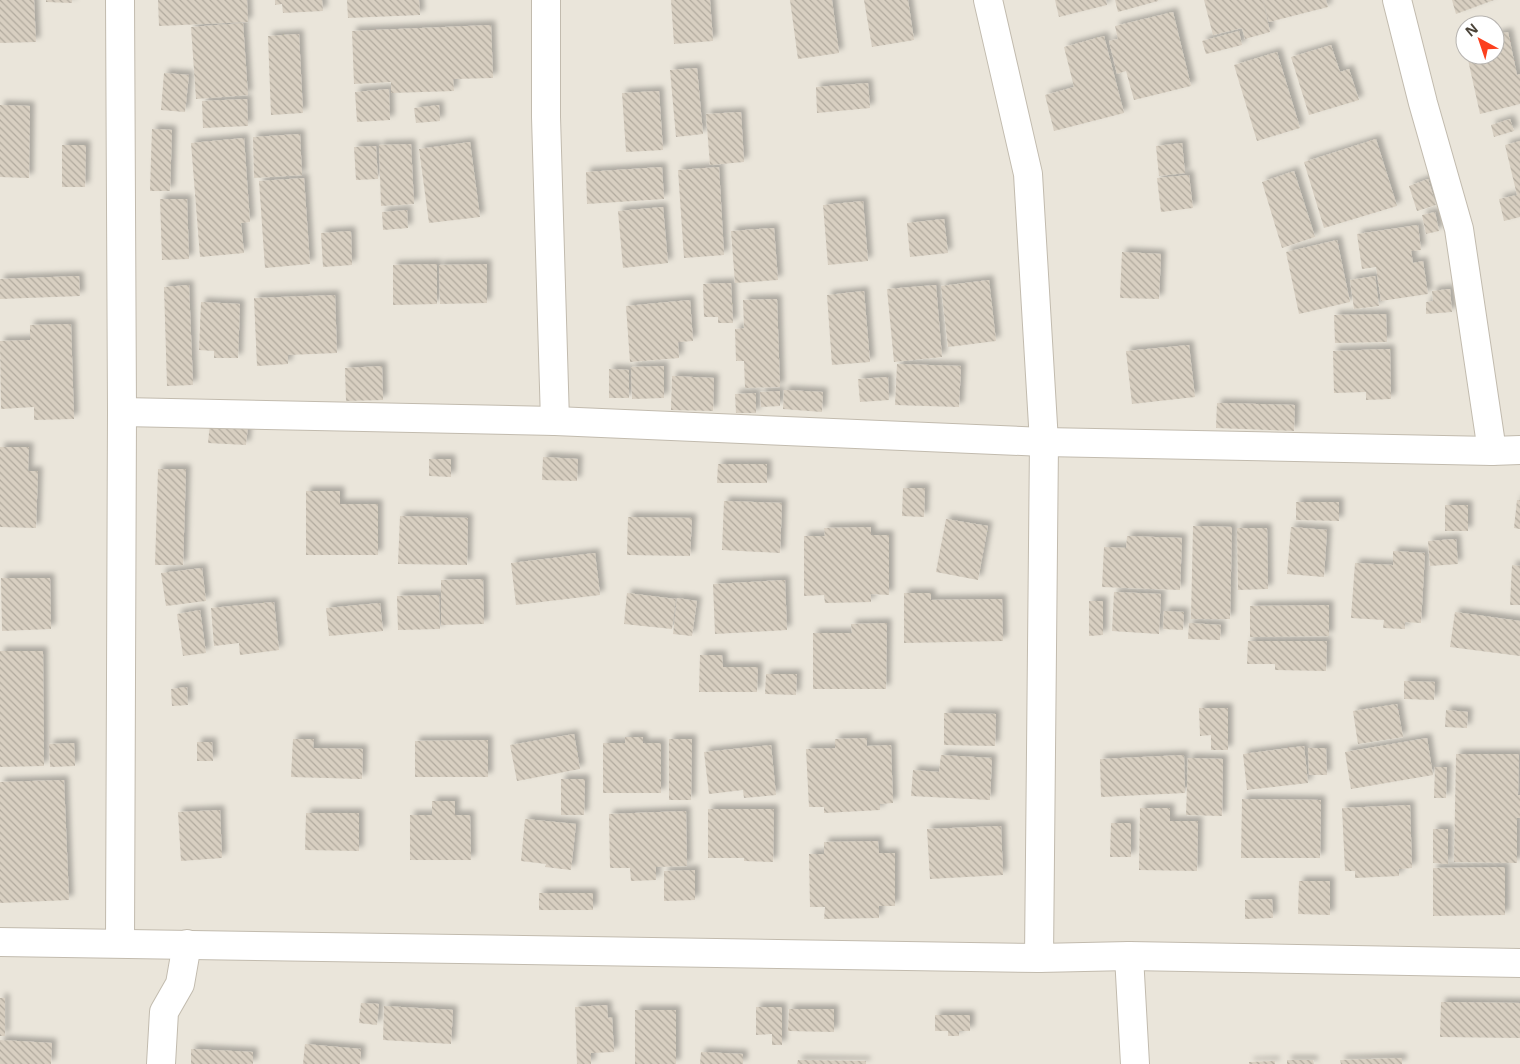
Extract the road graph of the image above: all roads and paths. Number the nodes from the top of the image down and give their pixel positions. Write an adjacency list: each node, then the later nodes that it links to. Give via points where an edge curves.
1 (120, 0): 5 (street)
2 (546, 0): 6 (street, via 546,117)
3 (988, 0): 7 (street, via 1028,174)
4 (1396, 0): 9 (street, via 1460,228)
5 (122, 412): 6 (street); 11 (street)
6 (555, 421): 7 (street)
7 (1044, 442): 9 (street); 14 (street)
8 (1520, 450): 9 (street)
9 (1492, 451)
10 (0, 942): 11 (street)
11 (120, 943): 12 (street)
12 (187, 944): 14 (street); 16 (street, via 180,984 164,1012)
13 (1128, 956): 14 (street); 15 (street); 17 (street)
14 (1039, 958)
15 (1520, 963)
16 (161, 1064)
17 (1135, 1064)

